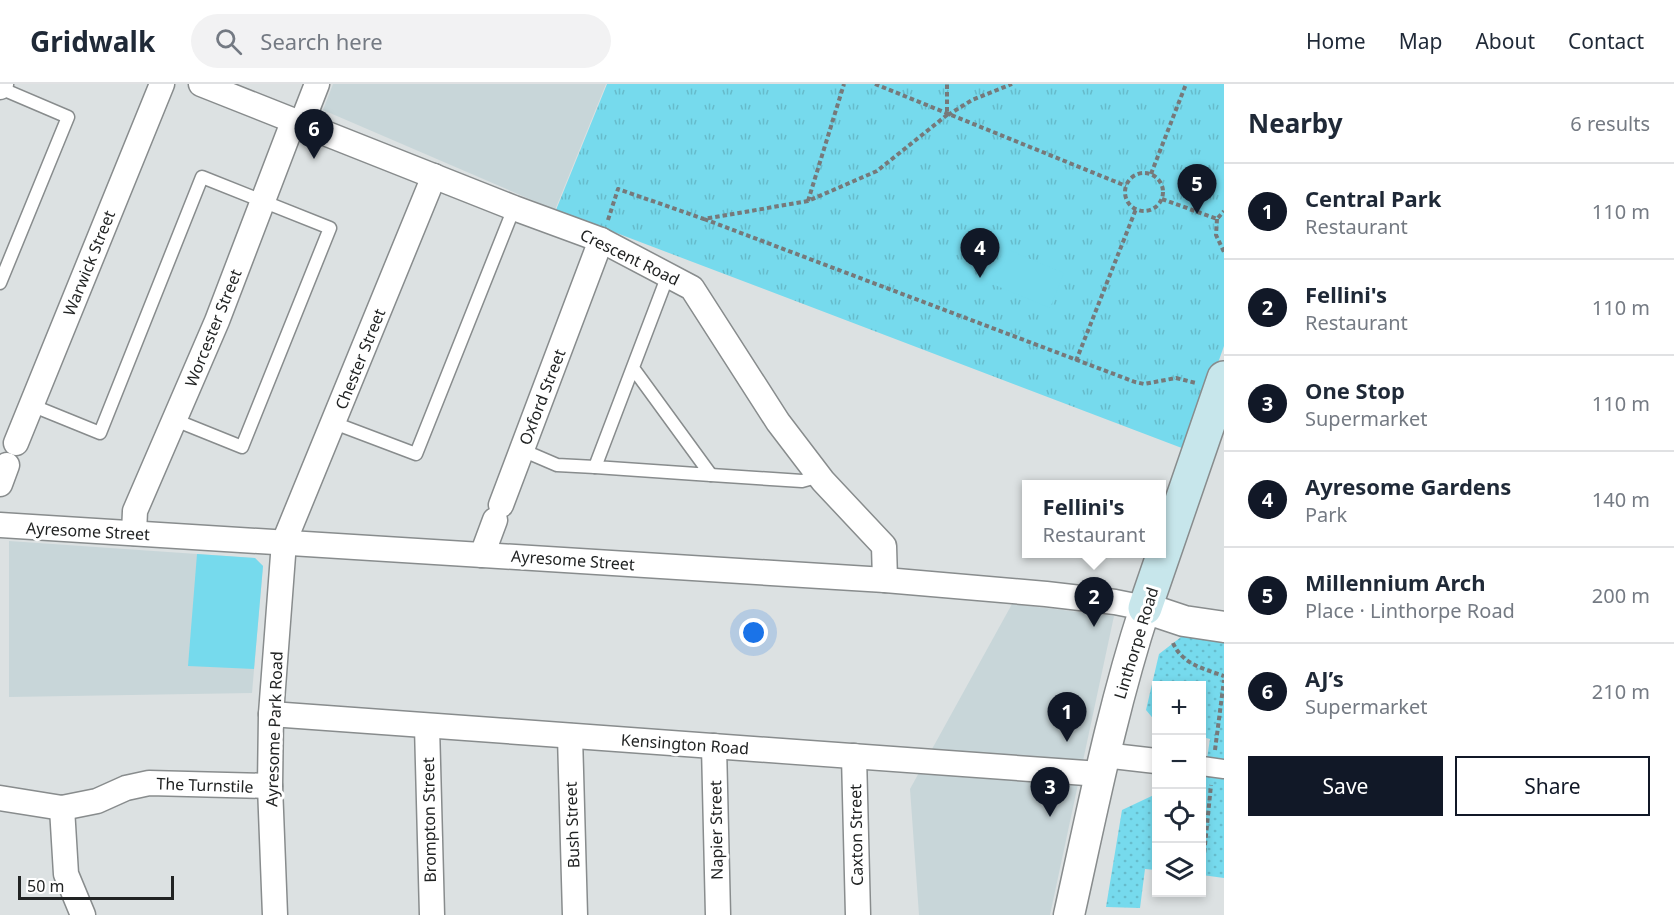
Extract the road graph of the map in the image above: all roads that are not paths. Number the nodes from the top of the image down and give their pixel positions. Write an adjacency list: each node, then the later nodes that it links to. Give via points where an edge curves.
1 (162, 84): 14 (street, Warwick Street)
2 (201, 84): 5 (street, Crescent Road)
3 (317, 84): 5 (street, Worcester Street)
4 (0, 86): 11 (lane, via 68,117)
5 (297, 123): 6 (street, Crescent Road); 7 (street, Worcester Street)
6 (434, 176): 8 (street, Crescent Road); 16 (street, Chester Street)
7 (263, 201): 14 (lane, via 202,177 100,433); 15 (street, Worcester Street); 15 (lane, via 330,228 247,436 242,447)
8 (514, 208): 9 (street, Crescent Road); 16 (lane, via 416,454)
9 (602, 240): 10 (street, Crescent Road); 18 (street, Oxford Street)
10 (668, 275): 12 (lane); 21 (street, Crescent Road, via 692,288 778,422)
11 (0, 282)
12 (633, 368): 19 (lane); 20 (lane)
13 (1222, 384): 27 (main road, Linthorpe Road)
14 (31, 405): 17 (street, Warwick Street)
15 (175, 420): 23 (street, Worcester Street, via 135,511)
16 (334, 423): 24 (street, Chester Street)
17 (16, 443)
18 (522, 450): 19 (lane, via 557,465); 25 (street, Oxford Street)
19 (595, 467): 20 (lane)
20 (711, 475): 21 (lane, via 802,481)
21 (819, 476): 26 (street, Crescent Road, via 884,546)
22 (0, 525): 23 (street, Ayresome Street)
23 (134, 533): 24 (street, Ayresome Street)
24 (285, 542): 25 (street, Ayresome Street); 29 (street, Ayresome Park Road)
25 (482, 555): 26 (street, Ayresome Street)
26 (885, 580): 27 (street, Ayresome Street, via 1115,602)
27 (1157, 612): 28 (street); 35 (street, Linthorpe Road, via 1130,655)
28 (1224, 627)
29 (271, 714): 30 (street, Kensington Road); 38 (street, Ayresome Park Road)
30 (427, 726): 31 (street, Kensington Road); 43 (street, Brompton Street)
31 (570, 736): 32 (street, Kensington Road); 44 (street, Bush Street)
32 (714, 746): 33 (street, Kensington Road); 45 (street, Napier Street)
33 (854, 756): 35 (street, Kensington Road); 46 (street, Caxton Street)
34 (1152, 761): 35 (street, Kensington Road)
35 (1102, 764): 47 (street, Linthorpe Road)
36 (1206, 767): 37 (street)
37 (1224, 769)
38 (270, 786): 40 (street, The Turnstile, via 149,783); 42 (street, Ayresome Park Road)
39 (0, 798): 40 (street, The Turnstile)
40 (62, 808): 41 (street, via 66,874)
41 (83, 915)
42 (274, 915)
43 (432, 915)
44 (575, 915)
45 (718, 915)
46 (858, 915)
47 (1070, 915)

